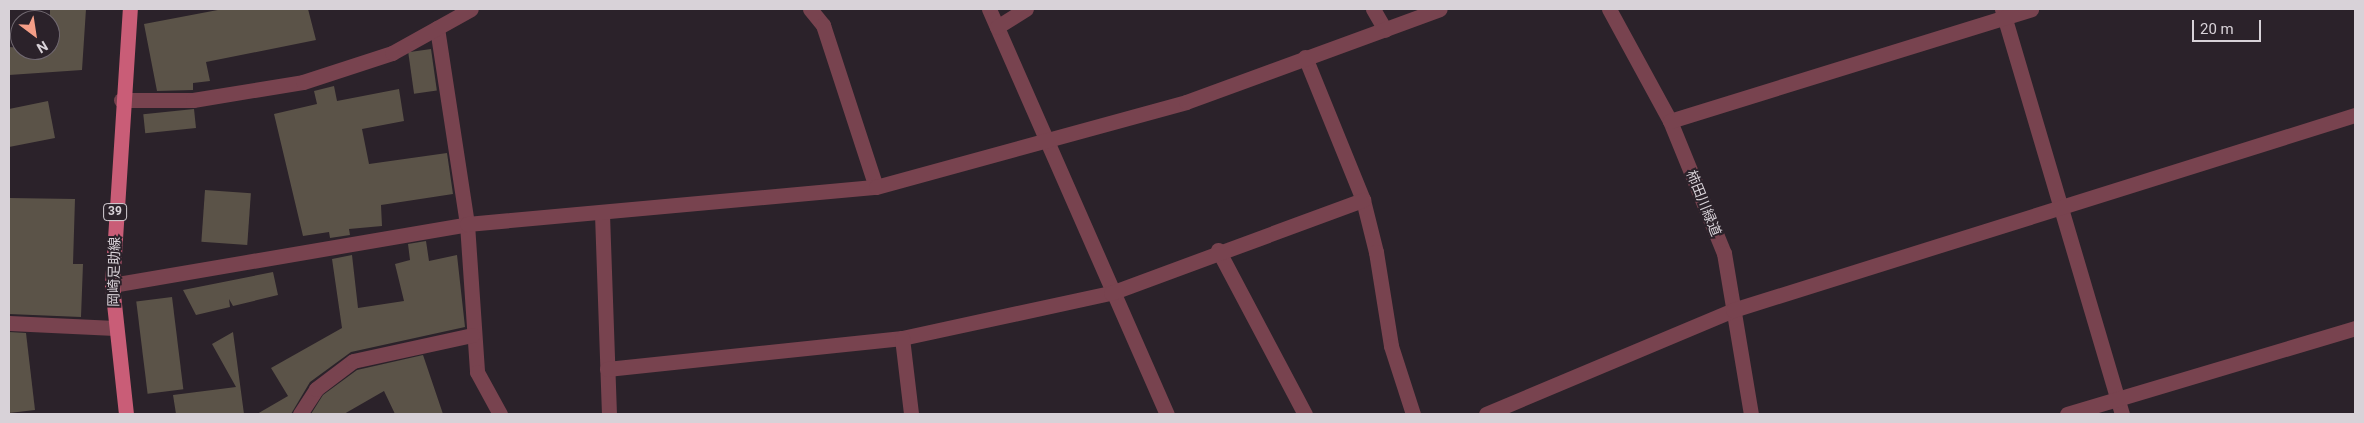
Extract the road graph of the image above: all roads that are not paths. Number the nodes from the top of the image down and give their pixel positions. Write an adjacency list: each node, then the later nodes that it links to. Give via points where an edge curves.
1 (130, 9): 15 (main road, 岡崎足助線 / 39)
2 (471, 9): 12 (street)
3 (810, 9): 19 (street, via 823,25)
4 (989, 9): 11 (street)
5 (1026, 9): 11 (street)
6 (1373, 9): 13 (street)
7 (1440, 9): 13 (street)
8 (1608, 9): 17 (street, 柿田川緑道)
9 (2031, 9): 10 (street)
10 (2003, 13): 17 (street); 21 (street)
11 (997, 27): 18 (street)
12 (437, 28): 15 (street, via 392,53 303,82 194,100); 23 (street)
13 (1385, 30): 14 (street)
14 (1306, 57): 18 (street, via 1186,102); 20 (street)
15 (122, 100): 25 (main road, 岡崎足助線 / 39)
16 (2355, 115): 21 (street)
17 (1670, 121): 27 (street, 柿田川緑道, via 1724,253)
18 (1047, 142): 19 (street); 26 (street)
19 (876, 187): 22 (street)
20 (1363, 200): 24 (street); 42 (street, via 1376,252 1391,346)
21 (2060, 208): 27 (street); 34 (street)
22 (602, 214): 23 (street); 33 (street)
23 (467, 224): 25 (street); 31 (street)
24 (1218, 250): 26 (street); 41 (street)
25 (112, 284): 29 (main road, 岡崎足助線 / 39)
26 (1111, 293): 32 (street); 40 (street)
27 (1733, 310): 43 (street); 44 (street, 柿田川緑道)
28 (9, 324): 29 (street)
29 (115, 328): 35 (main road, 岡崎足助線 / 39)
30 (2355, 328): 34 (street)
31 (472, 335): 36 (street, via 353,360 316,389); 37 (street, via 477,372)
32 (902, 338): 33 (street); 39 (street)
33 (607, 369): 38 (street)
34 (2118, 400): 45 (street); 46 (street)
35 (126, 414)
36 (300, 414)
37 (500, 414)
38 (609, 414)
39 (911, 414)
40 (1167, 414)
41 (1305, 414)
42 (1413, 414)
43 (1486, 414)
44 (1751, 414)
45 (2067, 414)
46 (2122, 414)

